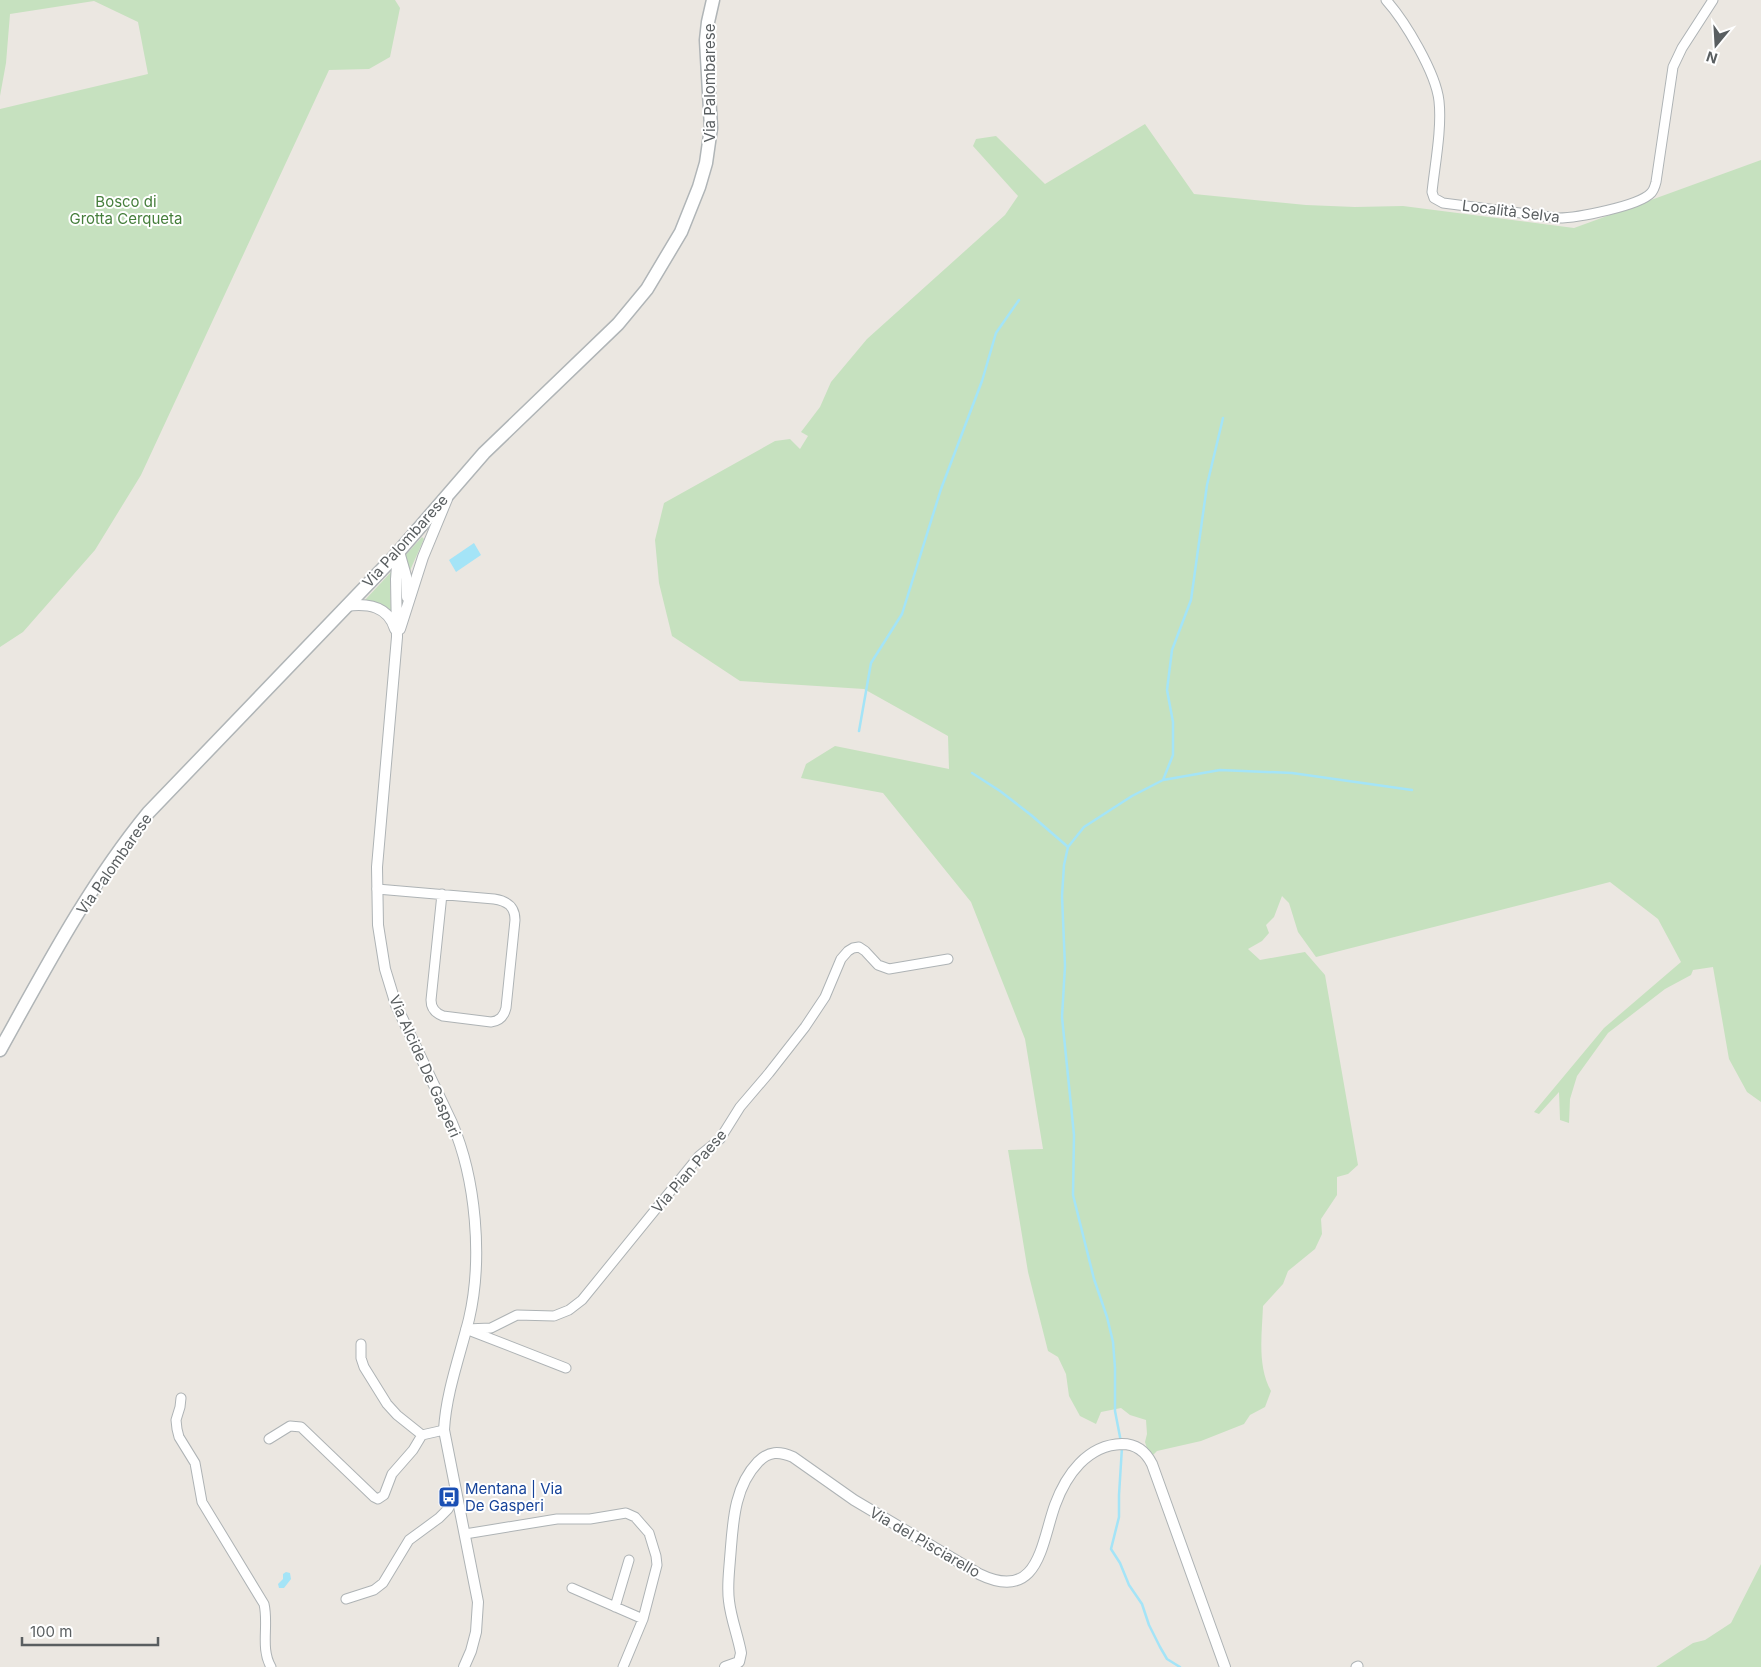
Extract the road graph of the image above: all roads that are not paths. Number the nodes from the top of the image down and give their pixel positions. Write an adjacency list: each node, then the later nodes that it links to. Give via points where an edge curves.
1 (713, 0): 4 (main road, Via Palombarese, via 706,40 710,142 699,187 674,246 626,316 510,427)
2 (1386, 0): 3 (street, Località Selva, via 1421,55 1437,92 1439,110 1434,198 1443,203 1564,218 1603,212 1644,197 1653,190 1673,67)
3 (1713, 0)
4 (451, 490): 5 (main road, Via Palombarese); 7 (street, Via Alcide De Gasperi)
5 (398, 552): 6 (main road, Via Palombarese); 7 (street, Via Alcide De Gasperi, via 407,578); 8 (street, Via Alcide De Gasperi)
6 (346, 606): 8 (street, via 368,605 382,609 392,620); 12 (main road, Via Palombarese, via 174,784 136,828 59,945)
7 (406, 609): 8 (street, Via Alcide De Gasperi)
8 (398, 637): 9 (street, Via Alcide De Gasperi)
9 (377, 889): 10 (street); 13 (street, Via Alcide De Gasperi, via 380,940 393,997 455,1129 468,1179 476,1251)
10 (442, 894): 10 (street, via 501,900 513,909 515,920 506,1008 498,1020 442,1016 433,1008 431,1000)
11 (948, 959): 13 (street, Via Pian Paese, via 889,969 878,965 858,947 848,951 840,959 827,993 809,1020 734,1115 722,1137 699,1156 580,1302 554,1316 517,1316 491,1328)
12 (0, 1050)
13 (466, 1329): 15 (street); 17 (street, Via Alcide De Gasperi)
14 (361, 1344): 18 (street, via 364,1367 386,1404)
15 (566, 1368)
16 (181, 1398): 27 (street, via 176,1420 178,1433 195,1463 203,1505 264,1604 266,1656)
17 (444, 1430): 18 (street); 20 (street, Via Alcide De Gasperi)
18 (422, 1435): 19 (street, via 392,1474 384,1495 378,1499 301,1427 290,1426)
19 (269, 1439)
20 (456, 1495): 21 (street, Via Alcide De Gasperi); 24 (street, via 439,1518 409,1540 381,1585)
21 (465, 1534): 26 (street, via 557,1519 590,1520 623,1513 632,1515 649,1533 657,1558); 28 (street, Via Alcide De Gasperi, via 478,1609 473,1644)
22 (629, 1560): 25 (street)
23 (572, 1588): 25 (street)
24 (346, 1600)
25 (615, 1607): 26 (street)
26 (643, 1619): 29 (street)
27 (271, 1667)
28 (464, 1667)
29 (623, 1667)
30 (725, 1667): 31 (street, Via del Pisciarello, via 736,1664 741,1656 728,1596 736,1507 749,1474 768,1454 793,1457 867,1508 979,1574 1004,1582 1025,1576 1036,1563 1055,1504 1072,1472 1092,1452 1120,1445 1141,1450 1152,1464)
31 (1225, 1667)

